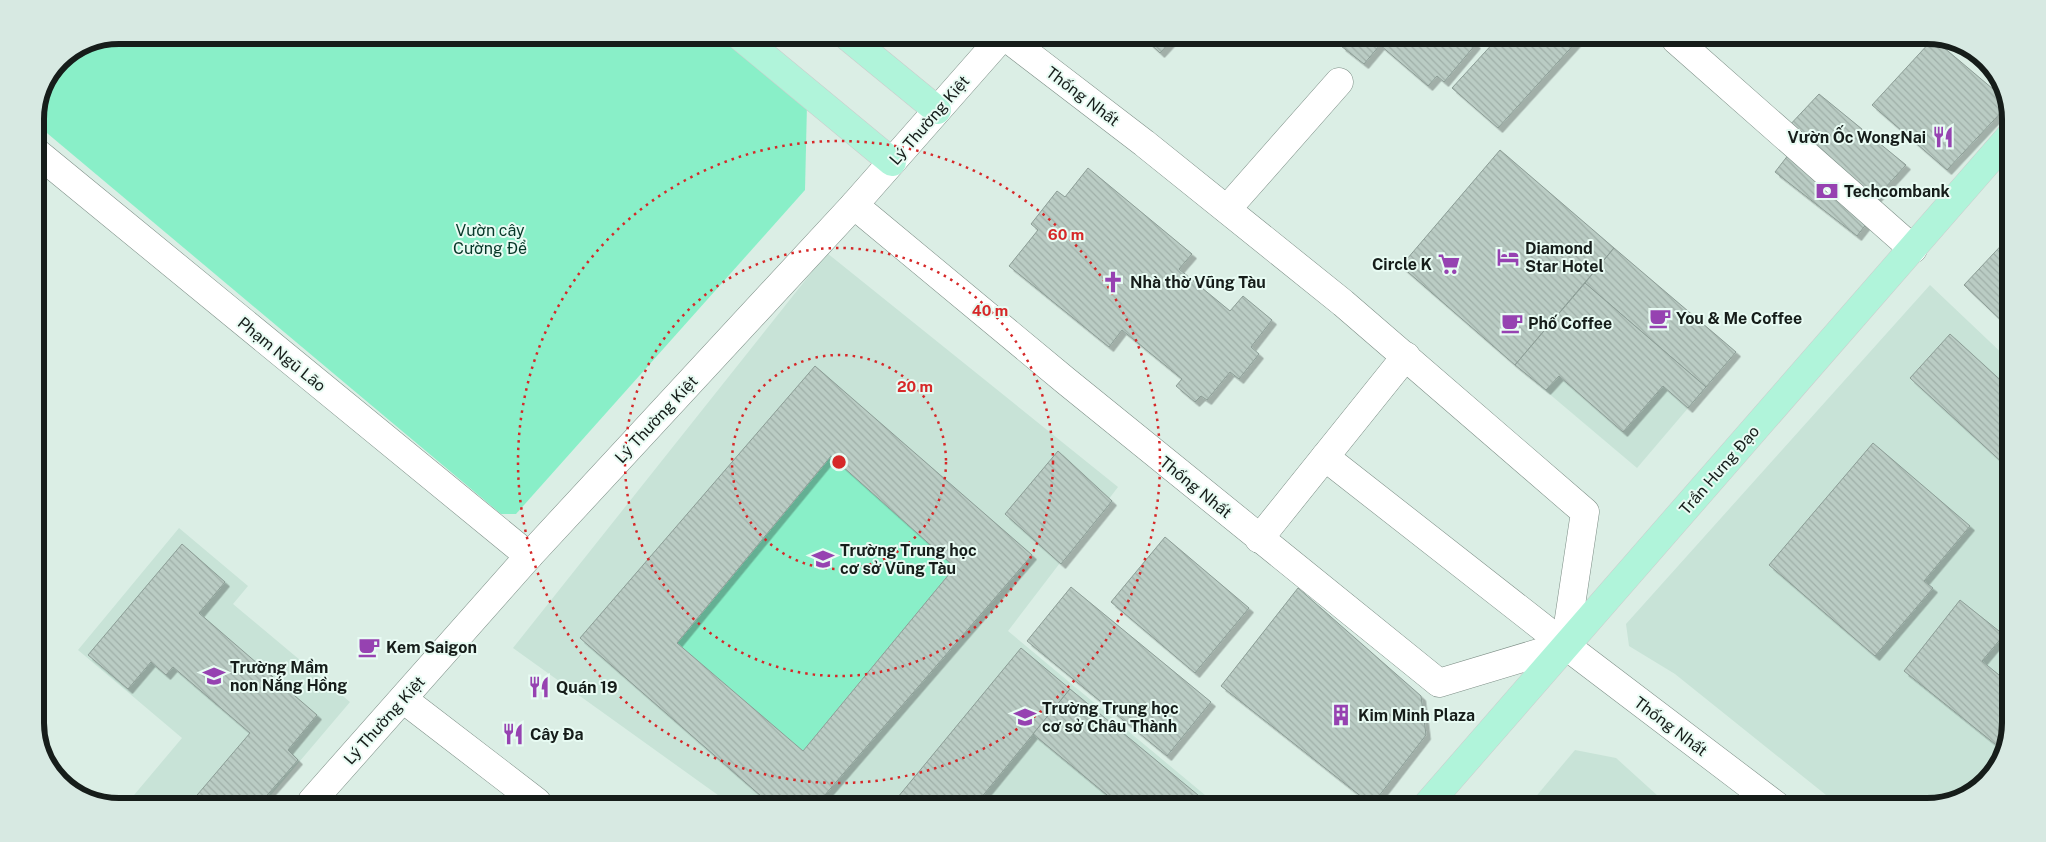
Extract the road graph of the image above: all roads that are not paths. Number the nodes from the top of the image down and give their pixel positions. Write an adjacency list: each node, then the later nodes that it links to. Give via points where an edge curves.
1 (749, 44): 10 (main road)
2 (855, 44): 7 (main road)
3 (996, 44): 7 (street, Lý Thường Kiệt)
4 (1015, 44): 12 (street, Thống Nhất)
5 (1681, 44): 13 (street)
6 (1339, 82): 12 (street)
7 (937, 110): 10 (street, Lý Thường Kiệt)
8 (2002, 145): 13 (main road, Trần Hưng Đạo)
9 (44, 158): 17 (street, Phạm Ngũ Lão)
10 (892, 162): 11 (street, Lý Thường Kiệt)
11 (854, 205): 16 (street, Thống Nhất); 17 (street, Lý Thường Kiệt)
12 (1227, 209): 14 (street, Thống Nhất)
13 (1913, 249): 18 (main road, Trần Hưng Đạo)
14 (1406, 356): 15 (street); 18 (street, Thống Nhất, via 1586,512)
15 (1325, 457): 16 (street); 18 (street)
16 (1260, 539): 18 (street, Thống Nhất, via 1439,683)
17 (529, 556): 19 (street, Lý Thường Kiệt)
18 (1565, 645): 22 (main road, Trần Hưng Đạo); 23 (street, Thống Nhất)
19 (403, 699): 20 (street, Lý Thường Kiệt); 21 (street)
20 (316, 798)
21 (532, 798)
22 (1433, 798)
23 (1766, 798)

